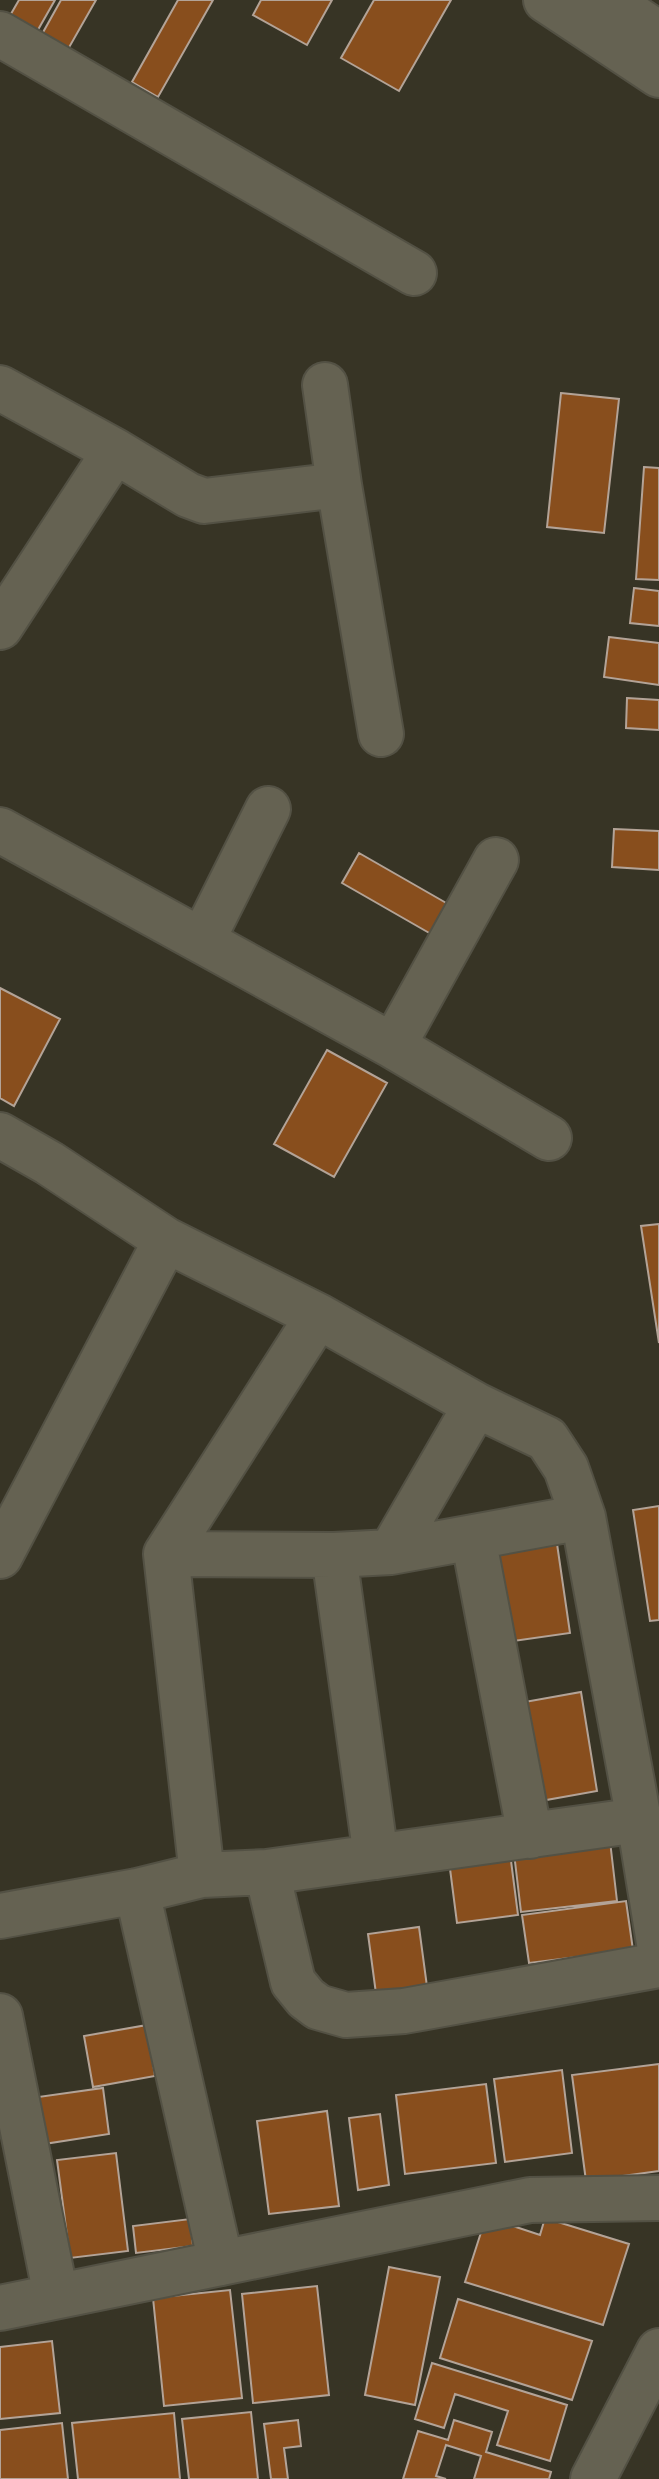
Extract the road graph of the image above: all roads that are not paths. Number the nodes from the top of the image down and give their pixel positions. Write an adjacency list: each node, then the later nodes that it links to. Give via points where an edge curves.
1 (546, 0): 5 (street)
2 (608, 0): 4 (street)
3 (0, 34): 6 (street)
4 (659, 34)
5 (659, 75)
6 (414, 273)
7 (325, 385): 10 (street)
8 (0, 388): 9 (street)
9 (115, 451): 10 (street, via 204,501); 11 (street)
10 (339, 485): 12 (street)
11 (0, 627)
12 (381, 734)
13 (268, 809): 16 (street)
14 (0, 830): 16 (street)
15 (496, 860): 17 (street)
16 (202, 941): 17 (street)
17 (393, 1046): 19 (street)
18 (0, 1135): 20 (street)
19 (549, 1138)
20 (166, 1240): 21 (street); 28 (street)
21 (318, 1316): 22 (street); 26 (street)
22 (476, 1405): 23 (street, via 547,1439 566,1468); 25 (street)
23 (583, 1517): 24 (street); 29 (street)
24 (473, 1537): 25 (street); 30 (street)
25 (391, 1552): 27 (street)
26 (166, 1554): 27 (street); 33 (street)
27 (334, 1555): 31 (street)
28 (0, 1556)
29 (639, 1820): 30 (street); 36 (street)
30 (530, 1836): 31 (street)
31 (376, 1857): 32 (street)
32 (267, 1872): 33 (street); 37 (street, via 293,1982 318,2007 346,2015 404,2011)
33 (202, 1875): 34 (street)
34 (137, 1891): 35 (street); 41 (street)
35 (0, 1916)
36 (659, 1943)
37 (659, 1965)
38 (0, 2016): 39 (street)
39 (6, 2077): 42 (street)
40 (659, 2198): 41 (street, via 530,2200)
41 (221, 2263): 42 (street)
42 (56, 2296): 43 (street)
43 (0, 2308)
44 (659, 2351): 45 (street)
45 (593, 2479)

